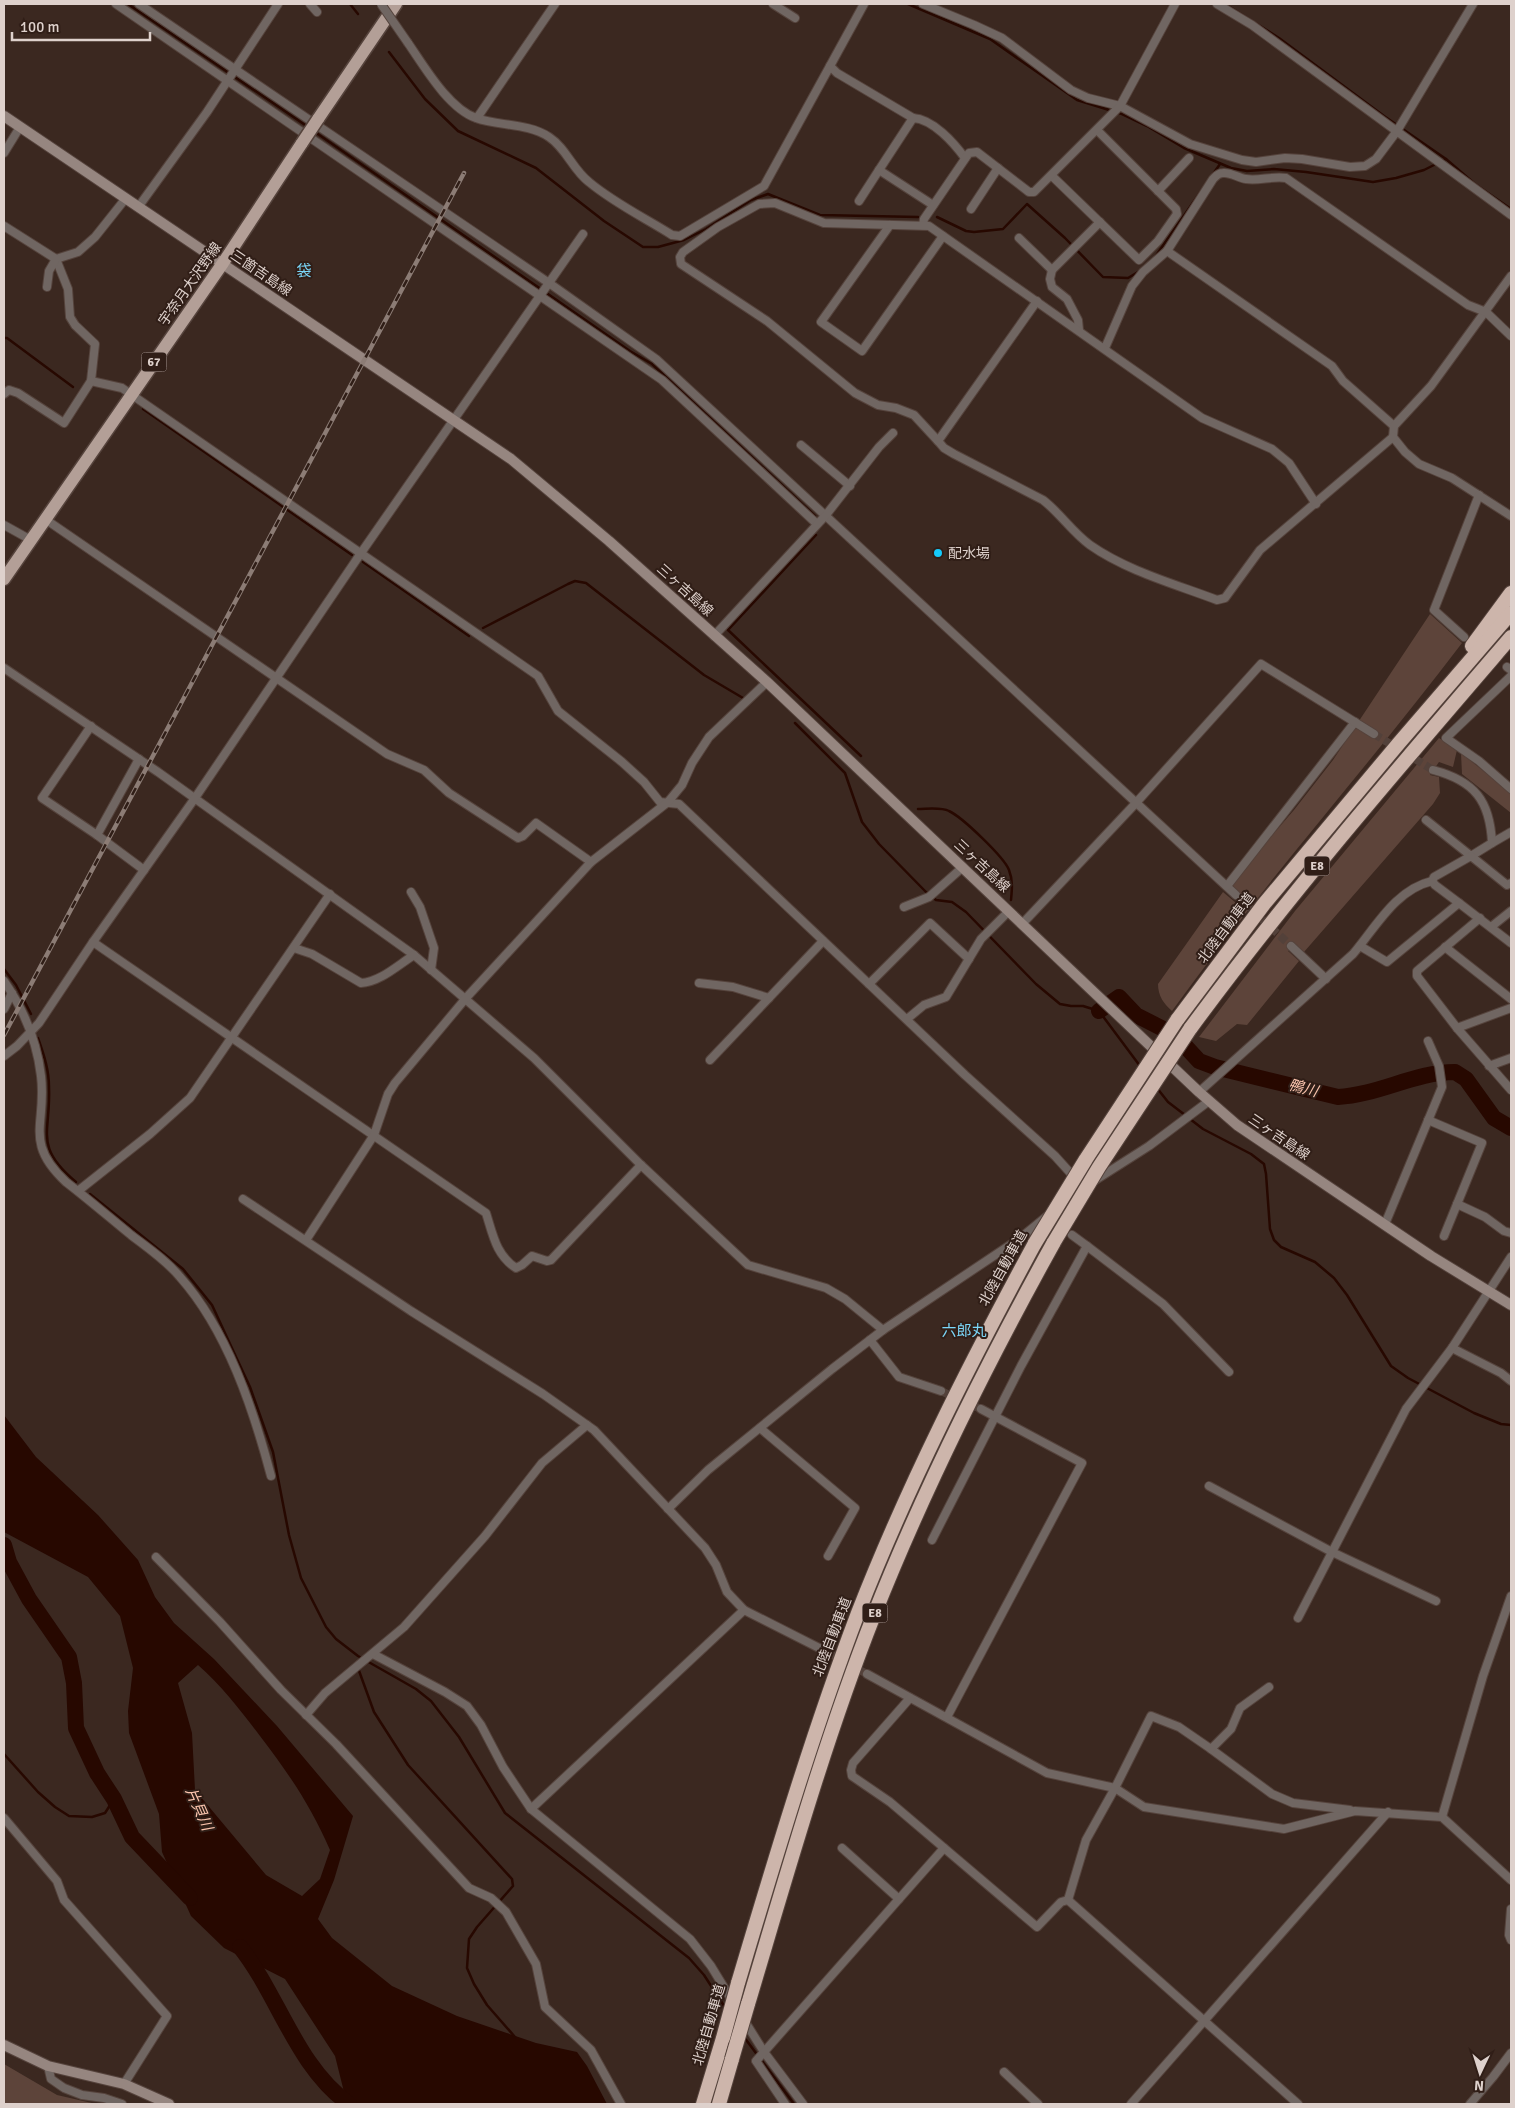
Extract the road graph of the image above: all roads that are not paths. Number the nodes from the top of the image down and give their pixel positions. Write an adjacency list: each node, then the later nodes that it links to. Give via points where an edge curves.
1 (116, 4): 18 (street)
2 (139, 4): 17 (street)
3 (278, 4): 17 (street)
4 (310, 4): 14 (street)
5 (381, 4): 21 (street, bridge, via 429,74 456,106)
6 (396, 4): 50 (main road, 宇奈月大沢野線 / 67, bridge)
7 (555, 4): 21 (street)
8 (773, 4): 15 (street)
9 (864, 4): 16 (street)
10 (923, 4): 19 (street, via 1002,38 1071,90)
11 (1174, 4): 19 (street)
12 (1217, 4): 25 (street, via 1252,25)
13 (1473, 4): 25 (street)
14 (317, 12)
15 (795, 18)
16 (830, 66): 22 (street); 33 (street, via 764,186)
17 (236, 69): 18 (street); 53 (street)
18 (228, 82): 38 (street); 55 (street)
19 (1120, 106): 24 (street); 25 (street, via 1190,144 1256,162 1285,158 1365,166 1376,160)
20 (4, 116): 23 (main road, 三箇吉島線)
21 (477, 118): 33 (street, via 549,137 588,182 672,235 685,234)
22 (913, 118): 27 (street, via 920,118 936,128); 30 (street)
23 (20, 127): 26 (street); 34 (main road, 三箇吉島線)
24 (1097, 130): 31 (street); 32 (street)
25 (1397, 130): 40 (street)
26 (4, 153)
27 (965, 158): 29 (street, via 969,153 977,152); 37 (street)
28 (1188, 158): 32 (street)
29 (998, 168): 31 (street, via 1029,192 1034,192); 39 (street)
30 (879, 170): 35 (street); 37 (street)
31 (1052, 176): 41 (street)
32 (1158, 191): 41 (street, via 1176,208 1177,214 1140,260)
33 (751, 195): 36 (street)
34 (126, 198): 38 (main road, 三箇吉島線); 49 (street, via 95,237 78,252)
35 (859, 202)
36 (759, 204): 42 (street, via 775,203 824,223); 68 (street, via 683,252 681,264 767,321 855,393 878,405 914,414)
37 (933, 205): 43 (street)
38 (139, 206): 50 (main road, 三箇吉島線)
39 (971, 209)
40 (1511, 215)
41 (1100, 222): 51 (street)
42 (890, 225): 43 (street); 46 (street, via 821,322 862,351)
43 (923, 225): 46 (street)
44 (4, 226): 49 (street)
45 (582, 234): 53 (street)
46 (943, 236): 56 (street)
47 (1019, 238): 51 (street)
48 (1167, 251): 57 (street, via 1220,173 1242,179 1286,178 1468,305); 60 (street, via 1132,286); 65 (street, via 1332,366 1342,381)
49 (56, 259): 54 (street, via 49,271); 61 (street, via 68,290 70,317 95,344)
50 (223, 263): 63 (main road, 宇奈月大沢野線 / 67); 64 (main road, 三箇吉島線)
51 (1052, 270): 58 (street, via 1052,287 1067,299 1078,320)
52 (1511, 276): 57 (street)
53 (548, 284): 55 (street); 73 (street, via 656,359)
54 (47, 287)
55 (540, 296): 64 (street); 76 (street, via 662,380)
56 (1037, 301): 58 (street); 68 (street)
57 (1486, 312): 59 (street); 65 (street, via 1431,386)
58 (1079, 330): 60 (street)
59 (1511, 336)
60 (1105, 348): 72 (street, via 1202,418 1272,449 1290,463)
61 (90, 382): 62 (street, via 64,424 18,392 9,390); 63 (street, via 122,388)
62 (4, 394)
63 (130, 395): 75 (main road, 宇奈月大沢野線 / 67); 79 (street)
64 (453, 420): 79 (street); 83 (main road, 三ヶ吉島線, via 511,459 568,506)
65 (1394, 426): 67 (street)
66 (893, 433): 70 (street)
67 (1393, 437): 71 (street, via 1420,464); 72 (street)
68 (938, 440): 72 (street, via 954,454 1043,500 1091,546 1132,568 1217,600 1224,598 1260,550)
69 (802, 445): 70 (street)
70 (850, 486): 73 (street)
71 (1479, 495): 74 (street); 84 (street, via 1434,610)
72 (1316, 504)
73 (826, 515): 76 (street); 101 (street)
74 (1511, 516)
75 (45, 519): 78 (main road, 宇奈月大沢野線 / 67); 89 (street)
76 (817, 524): 83 (street)
77 (4, 525): 78 (street)
78 (31, 540): 80 (main road, 宇奈月大沢野線 / 67)
79 (361, 553): 89 (street); 100 (street, via 538,676 558,711 622,762 660,802)
80 (4, 579)
81 (1511, 593): 95 (highway)
82 (1511, 613): 95 (highway, 北陸自動車道 / E8)
83 (714, 636): 90 (main road, 三ヶ吉島線)
84 (1464, 637)
85 (1511, 637): 91 (highway, E8)
86 (1511, 643): 91 (highway)
87 (4, 668): 93 (street)
88 (1511, 676): 98 (street, via 1446,738)
89 (277, 678): 99 (street); 107 (street, via 387,754 424,770 449,793 518,838 536,823)
90 (767, 682): 100 (street, via 709,737 682,786); 108 (main road, 三ヶ吉島線)
91 (1450, 707): 224 (highway, E8, bridge, via 1281,910 1190,1030 1099,1167 1054,1242 972,1395 937,1467 874,1616 818,1772)
92 (1354, 722): 94 (street); 101 (street, via 1261,664); 112 (street)
93 (91, 726): 96 (street); 104 (street, via 42,798)
94 (1374, 734)
95 (1399, 743): 220 (highway, 北陸自動車道 / E8, bridge, via 1264,904 1177,1020 1035,1243 968,1369 924,1458 862,1603 804,1764)
96 (139, 759): 99 (street); 104 (street)
97 (1433, 770): 105 (street, via 1460,779 1480,796 1486,807)
98 (1511, 789)
99 (195, 798): 109 (street); 114 (street)
100 (668, 802): 107 (street); 124 (street, via 679,804)
101 (1136, 804): 112 (street); 121 (street)
102 (1426, 820): 106 (street)
103 (1511, 832): 105 (street)
104 (97, 835): 109 (street)
105 (1492, 844): 106 (street)
106 (1471, 856): 110 (street); 111 (street)
107 (592, 862): 138 (street)
108 (963, 867): 117 (street, via 929,897); 118 (main road, 三ヶ吉島線)
109 (144, 870): 125 (street)
110 (1432, 881): 116 (street); 127 (street, via 1399,899 1373,926)
111 (1510, 885)
112 (1227, 886): 115 (street)
113 (412, 892): 132 (street, via 434,948)
114 (330, 894): 129 (street); 130 (street)
115 (1236, 895)
116 (1459, 903): 120 (street); 127 (street, via 1387,962)
117 (904, 907)
118 (1009, 911): 121 (main road, 三ヶ吉島線); 131 (street, via 981,939)
119 (1511, 911): 122 (street)
120 (1480, 918): 122 (street); 128 (street)
121 (1023, 924): 153 (main road, 三ヶ吉島線)
122 (1491, 927): 123 (street)
123 (1510, 940)
124 (823, 941): 136 (street); 139 (street)
125 (93, 942): 145 (street); 146 (street)
126 (1291, 946): 133 (street)
127 (1360, 946): 133 (street)
128 (1445, 947): 140 (street); 144 (street, via 1417,970 1417,976)
129 (294, 948): 130 (street, via 312,954 361,983 384,975); 146 (street)
130 (414, 955): 132 (street)
131 (969, 959): 136 (street, via 930,923); 143 (street, via 946,997 924,1005)
132 (432, 970): 138 (street)
133 (1326, 979): 153 (street)
134 (4, 981): 137 (street)
135 (699, 983): 139 (street, via 733,987)
136 (870, 984): 143 (street)
137 (12, 993): 142 (street); 145 (street)
138 (466, 998): 156 (street, via 395,1083); 157 (street, via 534,1058)
139 (769, 998): 150 (street)
140 (1511, 999)
141 (1511, 1008): 144 (street)
142 (4, 1009)
143 (908, 1019): 158 (street, via 1055,1156)
144 (1457, 1028): 151 (street)
145 (32, 1031): 148 (street); 159 (street, via 42,1078 39,1137 44,1156 52,1169)
146 (231, 1039): 156 (street); 159 (street, via 190,1098)
147 (1428, 1041): 155 (street, via 1439,1066 1442,1087)
148 (4, 1056)
149 (1511, 1058): 151 (street)
150 (710, 1060)
151 (1489, 1066): 152 (street)
152 (1511, 1090)
153 (1199, 1092): 154 (main road, 三ヶ吉島線)
154 (1209, 1100): 158 (street, via 1149,1146); 162 (main road, 三ヶ吉島線, via 1237,1125)
155 (1428, 1120): 161 (street, via 1482,1143); 162 (street)
156 (374, 1135): 157 (street, via 486,1213 497,1247 505,1260 516,1268 532,1256 552,1260); 166 (street)
157 (641, 1165): 171 (street, via 748,1265 826,1288)
158 (1083, 1187): 171 (street, via 1019,1239)
159 (78, 1191): 181 (street, via 179,1275 210,1315 253,1413)
160 (243, 1199): 166 (street)
161 (1457, 1204): 163 (street); 165 (street)
162 (1385, 1224): 169 (main road, 三ヶ吉島線)
163 (1511, 1233)
164 (1072, 1235): 167 (street)
165 (1444, 1236)
166 (306, 1240): 179 (street)
167 (1087, 1246): 174 (street, via 1163,1304); 178 (street)
168 (1511, 1257): 169 (street)
169 (1490, 1292): 170 (main road, 三ヶ吉島線); 173 (street)
170 (1511, 1305)
171 (883, 1330): 172 (street)
172 (870, 1340): 176 (street, via 899,1376); 180 (street)
173 (1452, 1348): 175 (street); 185 (street, via 1406,1409)
174 (1229, 1372)
175 (1511, 1381)
176 (941, 1391)
177 (981, 1409): 178 (street)
178 (995, 1416): 184 (street); 198 (street, via 1082,1463)
179 (587, 1425): 183 (street); 193 (street, via 542,1463 485,1536 404,1627)
180 (760, 1428): 183 (street, via 708,1470); 186 (street, via 855,1508)
181 (271, 1476)
182 (1210, 1486): 185 (street)
183 (668, 1509): 190 (street, via 705,1548 727,1592)
184 (932, 1540)
185 (1332, 1552): 189 (street); 191 (street)
186 (828, 1556)
187 (156, 1558): 197 (street)
188 (1511, 1596): 204 (street, via 1483,1676)
189 (1436, 1602)
190 (744, 1610): 192 (street); 201 (street)
191 (1298, 1618)
192 (829, 1653)
193 (373, 1654): 197 (street, via 325,1693); 201 (street, via 467,1706)
194 (867, 1674): 196 (street)
195 (1269, 1687): 199 (street, via 1240,1708 1231,1728)
196 (910, 1698): 198 (street); 207 (street, via 852,1763 852,1776 890,1802)
197 (306, 1715): 223 (street, via 469,1888 492,1898 506,1912 536,1964 545,2007 591,2050)
198 (947, 1717): 200 (street, via 1047,1773)
199 (1211, 1749): 200 (street, via 1179,1727 1151,1716); 202 (street, via 1272,1794 1293,1803)
200 (1115, 1788): 202 (street, via 1144,1807 1284,1829); 210 (street, via 1086,1840)
201 (531, 1810): 215 (street, via 690,1939 711,1966)
202 (1355, 1811): 203 (street)
203 (1388, 1812): 204 (street); 213 (street)
204 (1442, 1817): 208 (street)
205 (4, 1818): 219 (street, via 57,1881 64,1900 167,2016)
206 (842, 1848): 209 (street)
207 (944, 1848): 209 (street); 210 (street, via 1037,1927 1061,1902)
208 (1511, 1880)
209 (899, 1898): 215 (street)
210 (1068, 1900): 213 (street)
211 (1511, 1909): 212 (street)
212 (1511, 1940)
213 (1205, 2022): 228 (street); 229 (street)
214 (4, 2045): 217 (main road)
215 (764, 2052): 225 (street, via 756,2061); 226 (street)
216 (1511, 2053): 230 (street)
217 (48, 2066): 219 (main road); 221 (street, via 51,2079 64,2088)
218 (1004, 2072): 227 (street)
219 (124, 2084): 222 (main road)
220 (704, 2103)
221 (122, 2104)
222 (169, 2104)
223 (621, 2104)
224 (720, 2104)
225 (785, 2104)
226 (803, 2104)
227 (1038, 2104)
228 (1131, 2104)
229 (1298, 2104)
230 (1470, 2104)

